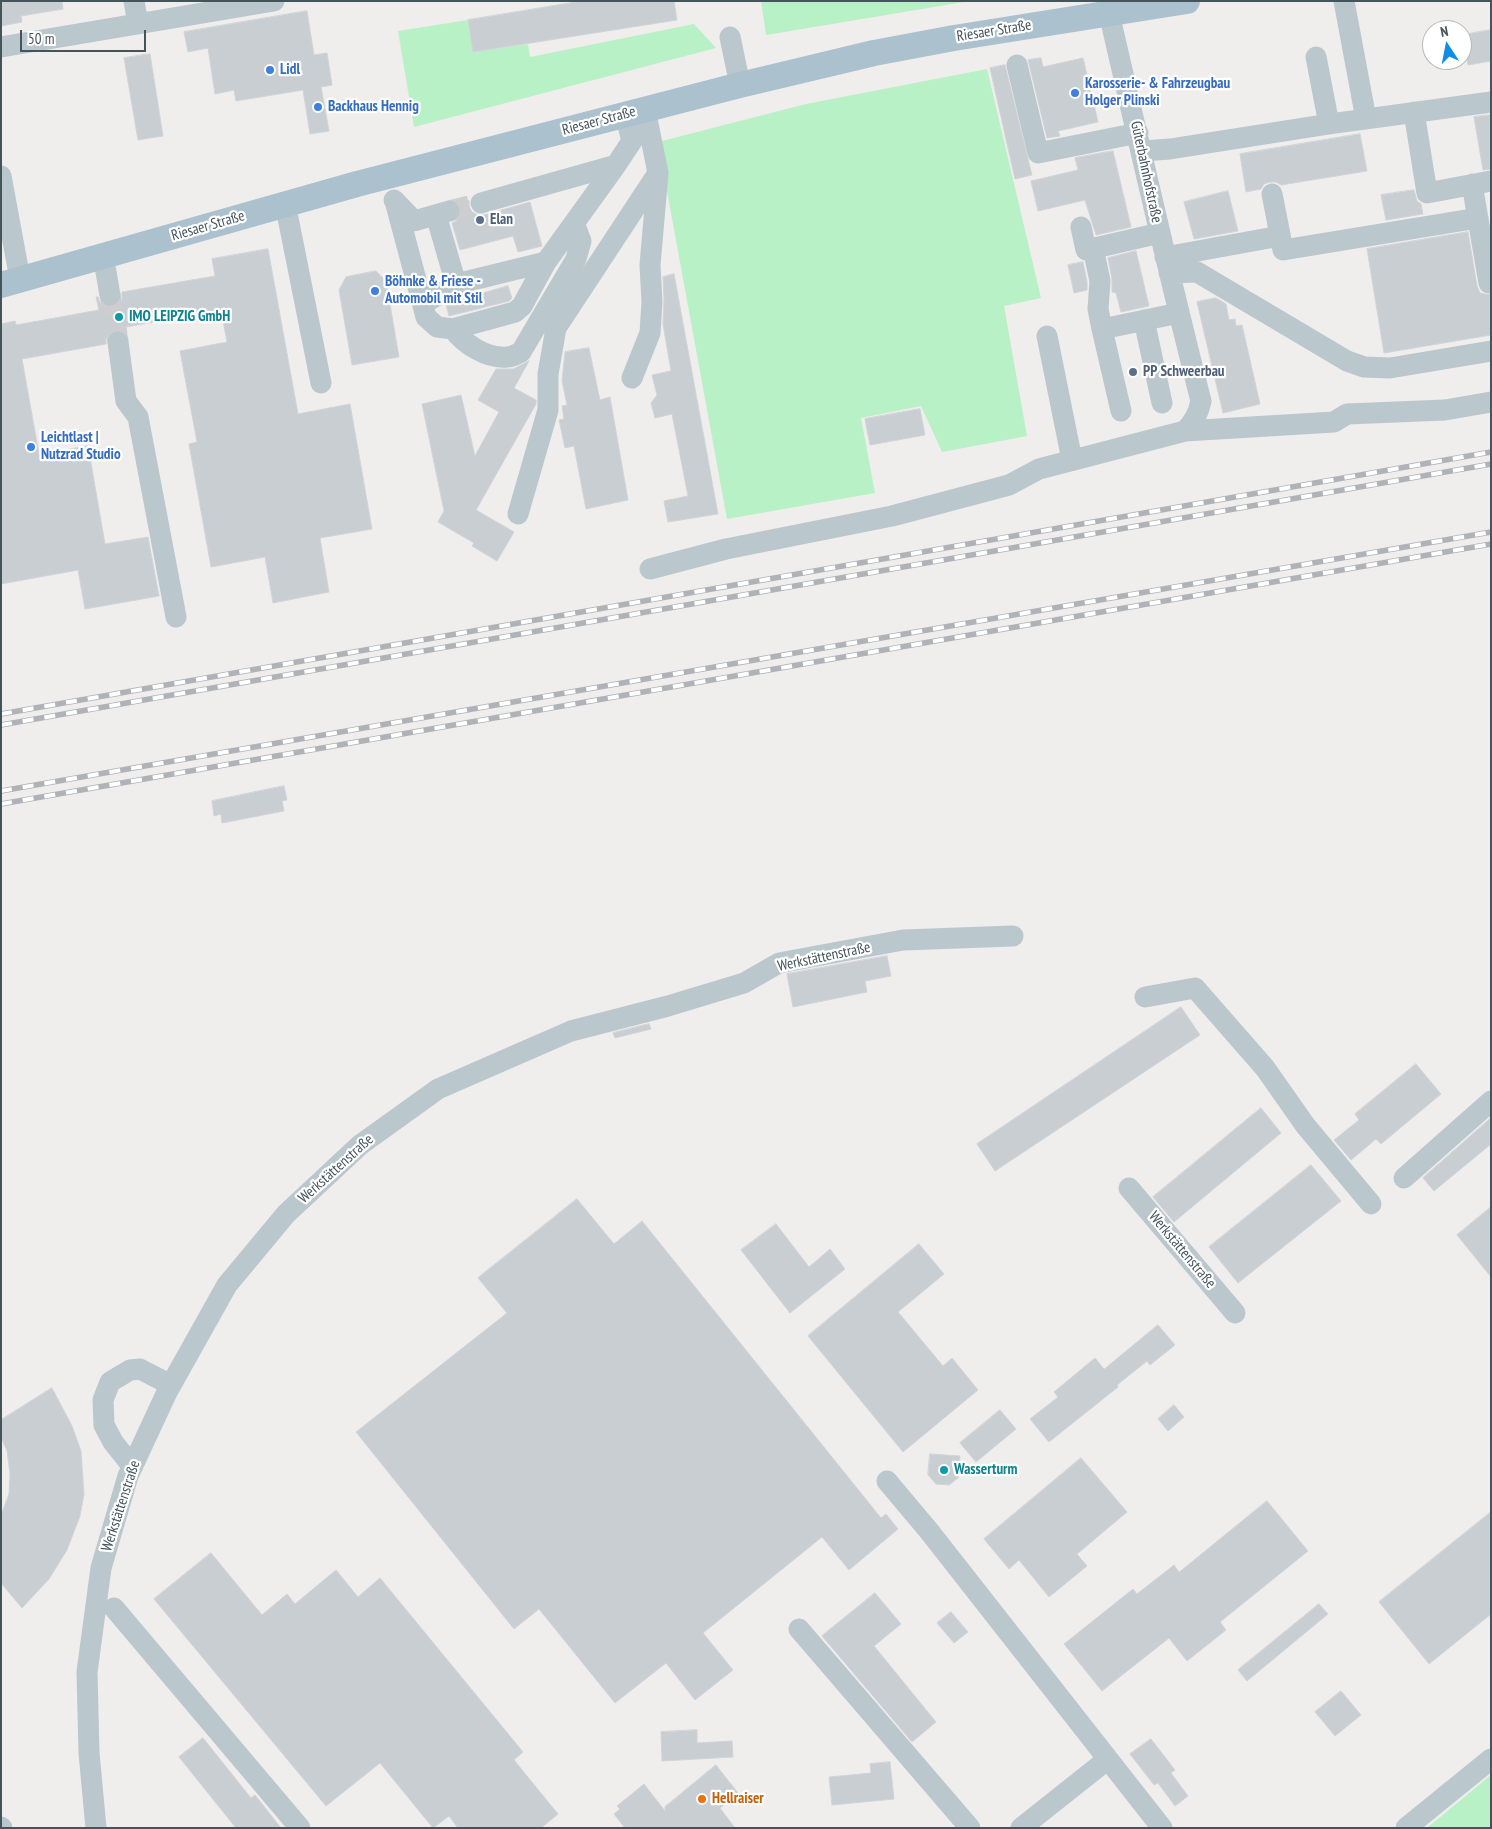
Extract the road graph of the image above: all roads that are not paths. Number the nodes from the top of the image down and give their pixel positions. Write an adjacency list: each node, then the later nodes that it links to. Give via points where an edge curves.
1 (134, 1): 6 (street)
2 (274, 1): 6 (street)
3 (1187, 1): 5 (main road, Riesaer Straße)
4 (1344, 1): 15 (street)
5 (1109, 13): 11 (main road, Riesaer Straße, via 945,39); 17 (street, Güterbahnhofstraße)
6 (138, 24): 8 (street)
7 (730, 37): 11 (street)
8 (1, 47)
9 (1316, 57): 16 (street)
10 (1017, 65): 17 (street, via 1038,153)
11 (740, 84): 13 (main road, Riesaer Straße)
12 (1491, 102): 14 (street)
13 (635, 111): 18 (street, via 632,141); 19 (street); 21 (main road, Riesaer Straße)
14 (1414, 112): 15 (street); 22 (street, via 1427,193)
15 (1366, 119): 16 (street)
16 (1329, 124): 17 (street, via 1170,149)
17 (1140, 142): 30 (street, Güterbahnhofstraße)
18 (616, 165): 25 (street); 28 (street)
19 (658, 173): 48 (street, via 650,265 650,333); 55 (street, via 556,328 548,374 548,410)
20 (1, 176): 36 (street)
21 (387, 176): 24 (street); 26 (main road, Riesaer Straße)
22 (1481, 183): 27 (street)
23 (1272, 194): 31 (street)
24 (394, 200): 38 (street, via 414,221 443,213); 40 (street)
25 (481, 203)
26 (286, 204): 33 (main road, Riesaer Straße); 49 (street)
27 (1478, 218): 31 (street, via 1283,250); 37 (street)
28 (574, 223): 34 (street); 43 (street, via 581,241 576,259 521,352 508,358 496,357 461,339)
29 (1081, 227): 32 (street, via 1086,250)
30 (1160, 233): 32 (street); 35 (street, Güterbahnhofstraße)
31 (1280, 236): 35 (street)
32 (1093, 248): 44 (street, via 1100,281 1098,309)
33 (103, 255): 36 (main road, Riesaer Straße); 39 (street)
34 (546, 262): 38 (street); 43 (street, via 522,306 515,312)
35 (1167, 265): 41 (street, Güterbahnhofstraße); 47 (street, via 1197,272 1347,361 1364,367 1390,368)
36 (7, 282)
37 (1489, 283)
38 (456, 284): 40 (street)
39 (110, 295)
40 (423, 304): 43 (street, via 426,317 437,327)
41 (1178, 313): 42 (street); 53 (street, Güterbahnhofstraße, via 1200,401 1194,423)
42 (1144, 320): 44 (street); 51 (street)
43 (452, 329)
44 (1102, 329): 52 (street)
45 (1048, 336): 54 (street)
46 (118, 342): 57 (street, via 126,402 138,417)
47 (1491, 351)
48 (632, 378)
49 (321, 383)
50 (1491, 402): 53 (street, via 1445,410 1347,414 1334,422)
51 (1162, 403)
52 (1121, 411)
53 (1185, 431): 54 (street)
54 (1072, 460): 56 (street, via 1039,469 1008,485 892,516 726,549)
55 (518, 514)
56 (650, 569)
57 (176, 617)
58 (1013, 936): 65 (street, Werkstättenstraße, via 903,940 779,963 744,983 571,1031 438,1089 360,1144 286,1214 227,1285)
59 (1145, 997): 63 (street, via 1195,988 1265,1068 1305,1125)
60 (1491, 1101): 61 (street)
61 (1404, 1178)
62 (1129, 1188): 64 (street, Werkstättenstraße)
63 (1371, 1204)
64 (1235, 1313)
65 (171, 1385): 66 (street, Werkstättenstraße); 66 (street, via 140,1369 130,1370 110,1382 103,1400 104,1425)
66 (132, 1466): 72 (street, Werkstättenstraße, via 101,1568 87,1672 89,1753)
67 (887, 1481): 70 (street)
68 (114, 1608): 73 (street)
69 (799, 1628): 74 (street)
70 (1108, 1759): 75 (street); 76 (street)
71 (1491, 1760): 77 (street)
72 (96, 1828)
73 (300, 1828)
74 (970, 1828)
75 (1021, 1828)
76 (1162, 1828)
77 (1406, 1828)

